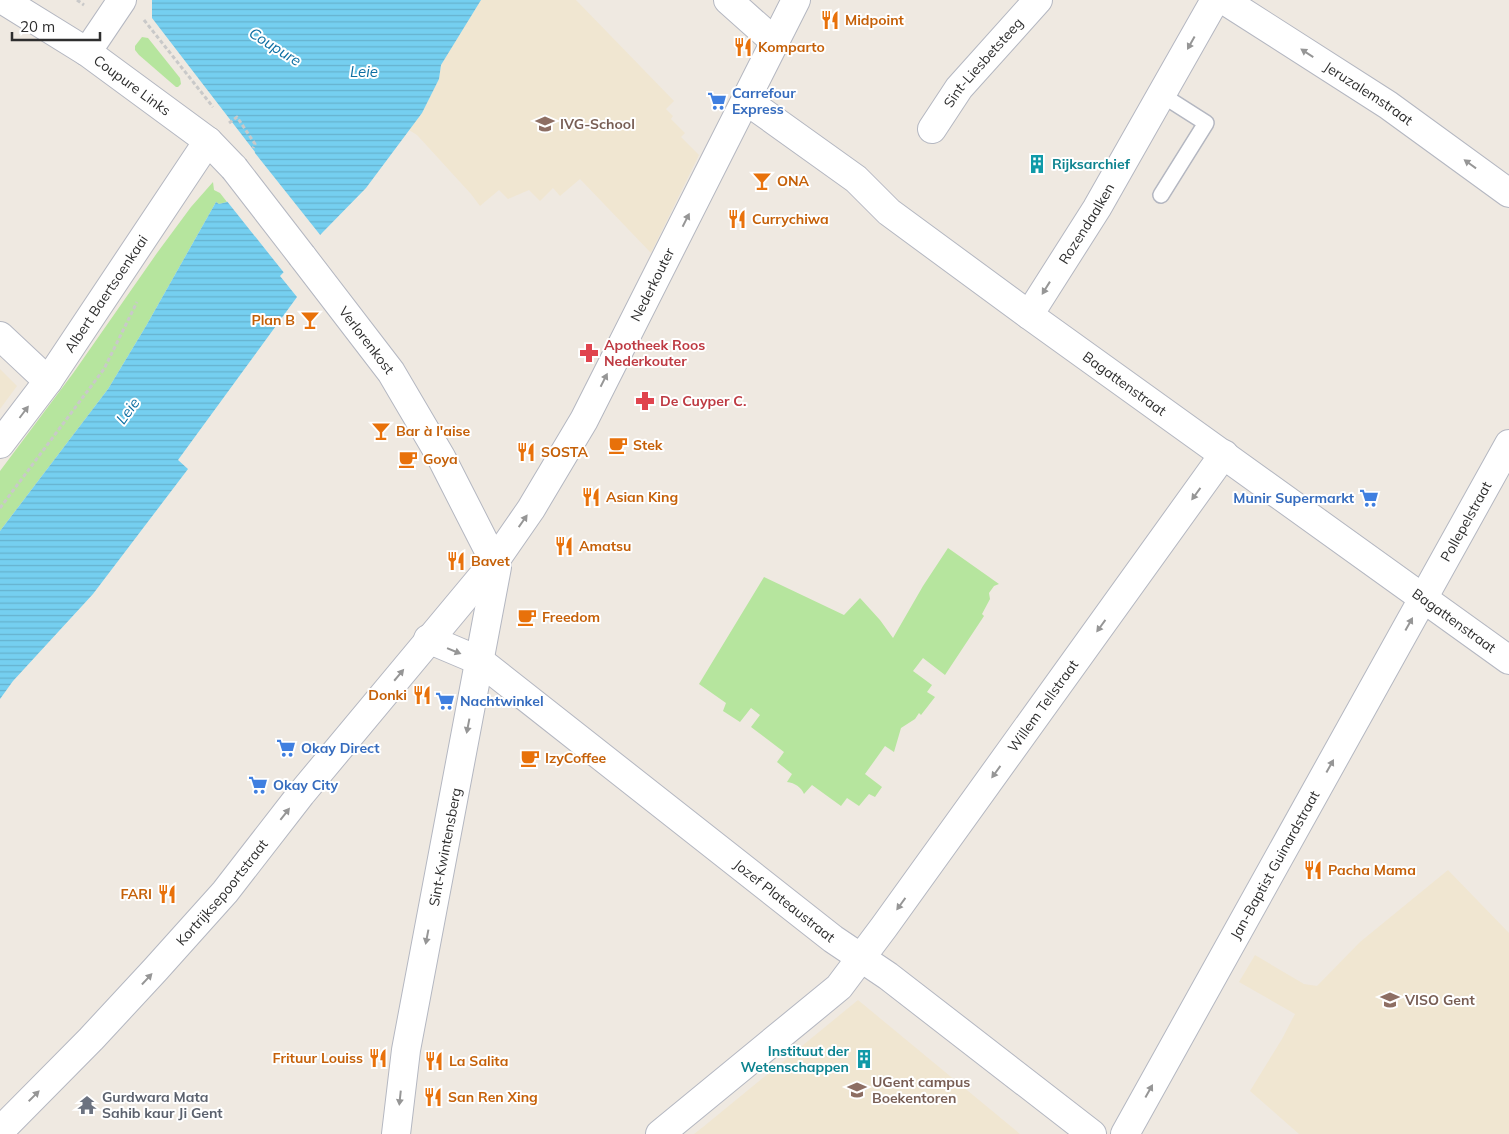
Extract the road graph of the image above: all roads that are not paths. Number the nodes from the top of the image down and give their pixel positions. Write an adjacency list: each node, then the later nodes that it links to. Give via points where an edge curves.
1 (3, 0): 9 (street, Coupure Links)
2 (728, 0): 8 (street)
3 (796, 0): 8 (street, Nederkouter)
4 (1038, 0): 12 (street, Sint-Liesbetsteeg, via 958,88)
5 (1215, 0): 10 (street, Rozendaalken, one-way to 10)
6 (1224, 0): 14 (street, Jeruzalemstraat, one-way to 6, via 1388,105)
7 (131, 8): 9 (street)
8 (774, 42): 11 (street, Nederkouter)
9 (87, 52): 13 (street, Coupure Links)
10 (1162, 95): 15 (lane, via 1206,123); 16 (street, Rozendaalken, one-way to 16, via 1097,208)
11 (746, 103): 16 (street, Bagattenstraat, via 856,179 889,212); 22 (street, Nederkouter, one-way to 11, via 531,509 584,420)
12 (932, 130)
13 (208, 142): 18 (street, Albert Baertsoenkaai); 22 (street, Verlorenkost, bridge, via 234,168 391,372 442,457)
14 (1509, 193)
15 (1162, 195)
16 (1029, 315): 21 (street, Bagattenstraat)
17 (0, 336): 18 (street)
18 (48, 381): 19 (street, Albert Baertsoenkaai, one-way to 18)
19 (0, 444)
20 (1509, 444): 23 (street, Pollepelstraat)
21 (1224, 454): 23 (street, Bagattenstraat); 27 (street, Willem Tellstraat, one-way to 27)
22 (495, 560): 24 (street, Kortrijksepoortstraat); 26 (street, Sint-Kwintensberg, via 498,567)
23 (1423, 598): 25 (street, Bagattenstraat); 32 (street, Jan-Baptist Guinardstraat, one-way to 23)
24 (428, 639): 26 (street, one-way to 26); 28 (street, Kortrijksepoortstraat, one-way to 24, via 98,1032 218,899)
25 (1509, 660)
26 (480, 661): 27 (street, Jozef Plateaustraat); 29 (street, Sint-Kwintensberg, one-way to 29, via 406,1050)
27 (860, 958): 30 (street, Willem Tellstraat, via 839,987); 31 (street, Jozef Plateaustraat, via 888,976)
28 (0, 1131)
29 (396, 1134)
30 (660, 1134)
31 (1092, 1134)
32 (1126, 1134)

